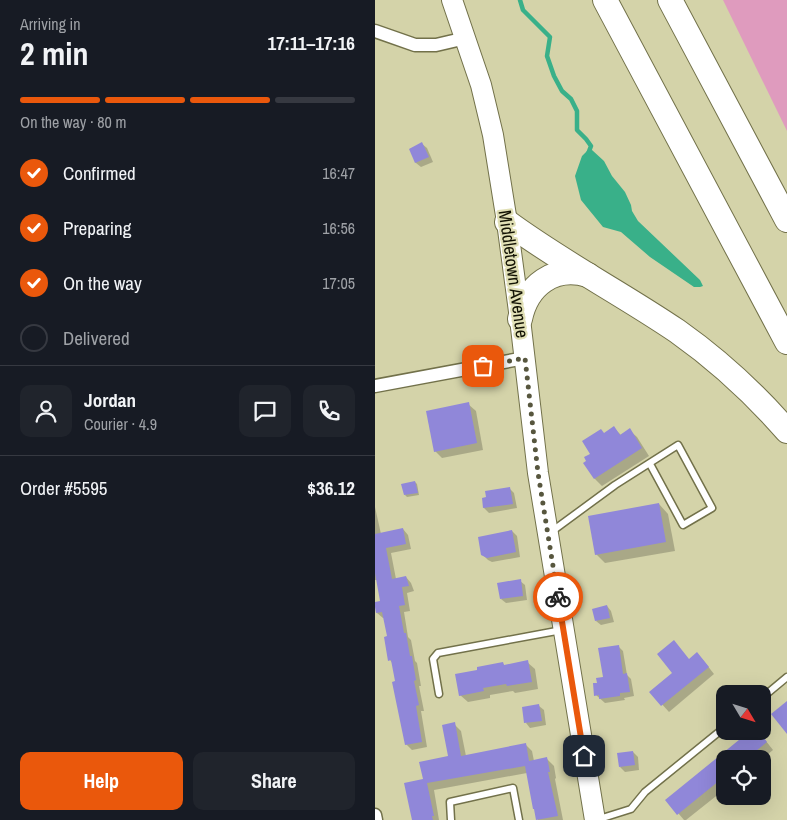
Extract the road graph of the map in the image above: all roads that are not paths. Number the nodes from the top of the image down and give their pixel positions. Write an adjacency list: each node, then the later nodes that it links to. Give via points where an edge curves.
1 (452, 0): 5 (main road, Middletown Avenue)
2 (605, 0): 10 (highway)
3 (670, 0): 6 (highway)
4 (375, 31): 5 (street, via 415,45 436,45)
5 (466, 38): 7 (main road, Middletown Avenue, via 493,136)
6 (787, 220)
7 (507, 222): 8 (highway); 9 (main road, Middletown Avenue)
8 (589, 275): 9 (highway, via 566,272 545,280 529,296); 13 (highway, via 712,357)
9 (520, 319): 11 (main road, Middletown Avenue)
10 (787, 342)
11 (525, 358): 12 (street); 15 (main road, Middletown Avenue)
12 (375, 386)
13 (787, 431)
14 (650, 464): 14 (lane, via 678,445 712,508 683,525); 15 (lane)
15 (548, 534): 16 (main road, Middletown Avenue)
16 (563, 630): 19 (lane, via 438,654 433,659); 25 (main road, Middletown Avenue)
17 (787, 677): 18 (lane)
18 (771, 690)
19 (439, 694)
20 (716, 734): 25 (lane, via 645,792 631,809)
21 (375, 815): 22 (street)
22 (376, 820)
23 (451, 820): 24 (lane, via 450,802 513,788)
24 (519, 820)
25 (596, 820)

